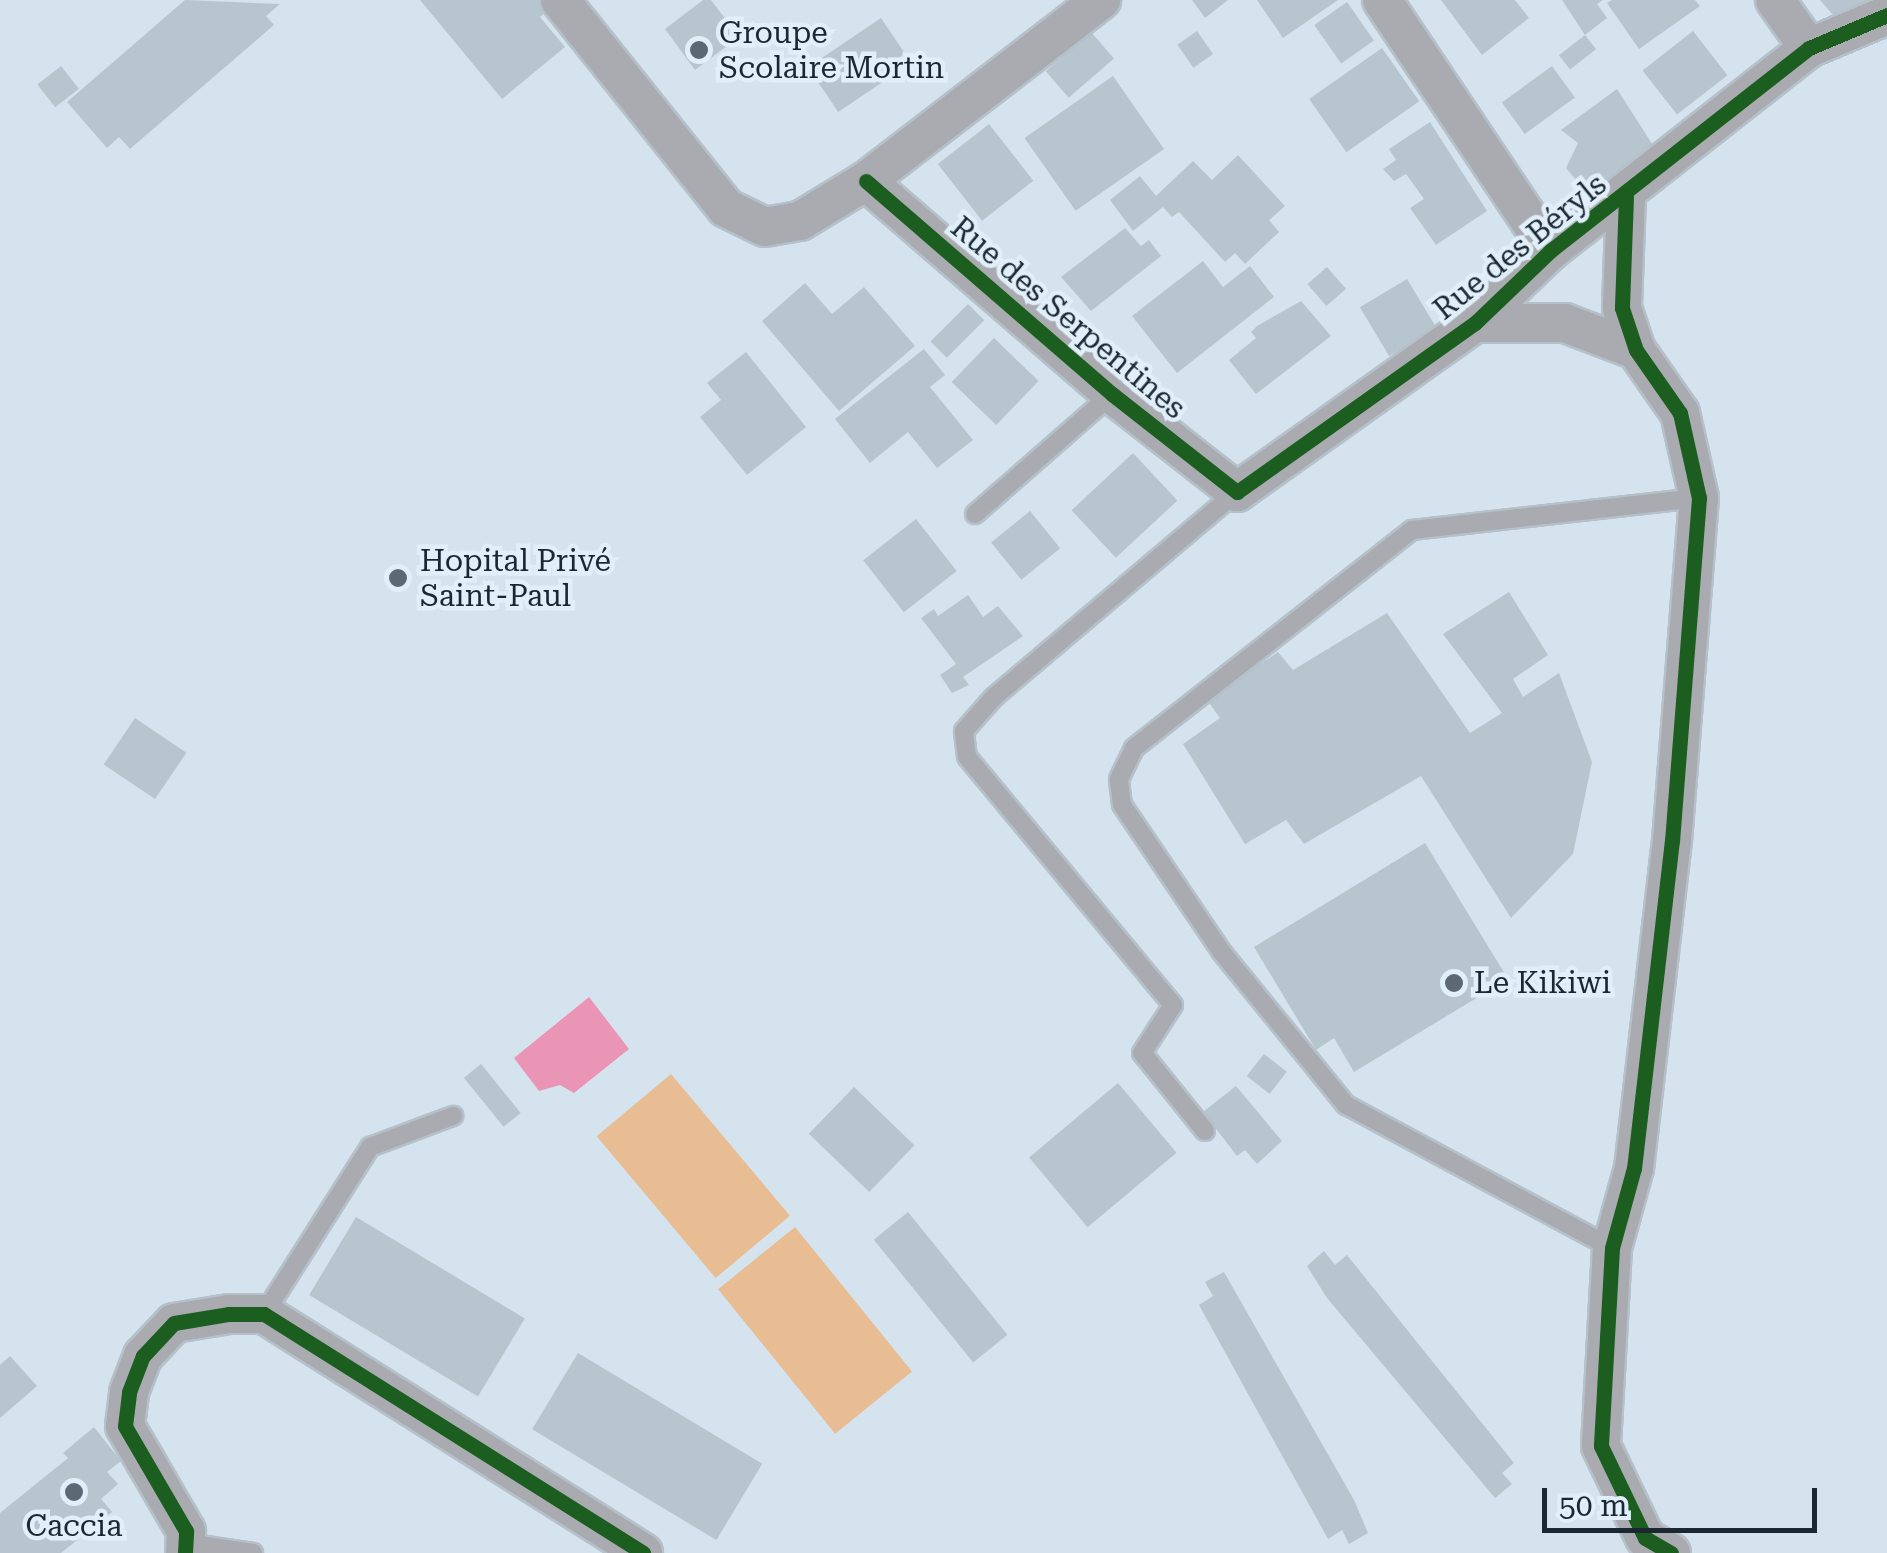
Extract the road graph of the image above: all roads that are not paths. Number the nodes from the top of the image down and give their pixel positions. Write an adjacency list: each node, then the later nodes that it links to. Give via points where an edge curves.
1 (560, 0): 7 (street, via 744,222 765,227 800,221)
2 (1101, 0): 7 (street)
3 (1382, 0): 9 (street)
4 (1775, 0): 6 (street)
5 (1887, 15): 6 (street, Rue des Béryls)
6 (1810, 48): 8 (street, Rue des Béryls)
7 (866, 181): 12 (street, Rue des Serpentines)
8 (1626, 197): 9 (street, Rue des Béryls); 11 (street, via 1622,308)
9 (1550, 251): 10 (street, Rue des Béryls)
10 (1475, 322): 11 (street, via 1565,323); 13 (street, Rue des Béryls)
11 (1636, 350): 14 (street, via 1680,413)
12 (1112, 394): 13 (street, Rue des Serpentines); 15 (lane)
13 (1237, 492): 17 (lane, via 994,697 964,731 967,757 1172,1005 1142,1053)
14 (1699, 498): 18 (street, via 1672,840 1634,1168); 18 (lane, via 1412,530 1134,748 1120,779 1122,806 1220,951 1346,1105)
15 (975, 514)
16 (453, 1116): 19 (lane, via 370,1146)
17 (1205, 1131)
18 (1612, 1248): 23 (street, via 1601,1446 1646,1538)
19 (264, 1314): 20 (street, via 174,1323 142,1356 129,1392 125,1426); 22 (street)
20 (186, 1548): 21 (lane)
21 (253, 1553)
22 (643, 1553)
23 (1672, 1553)

